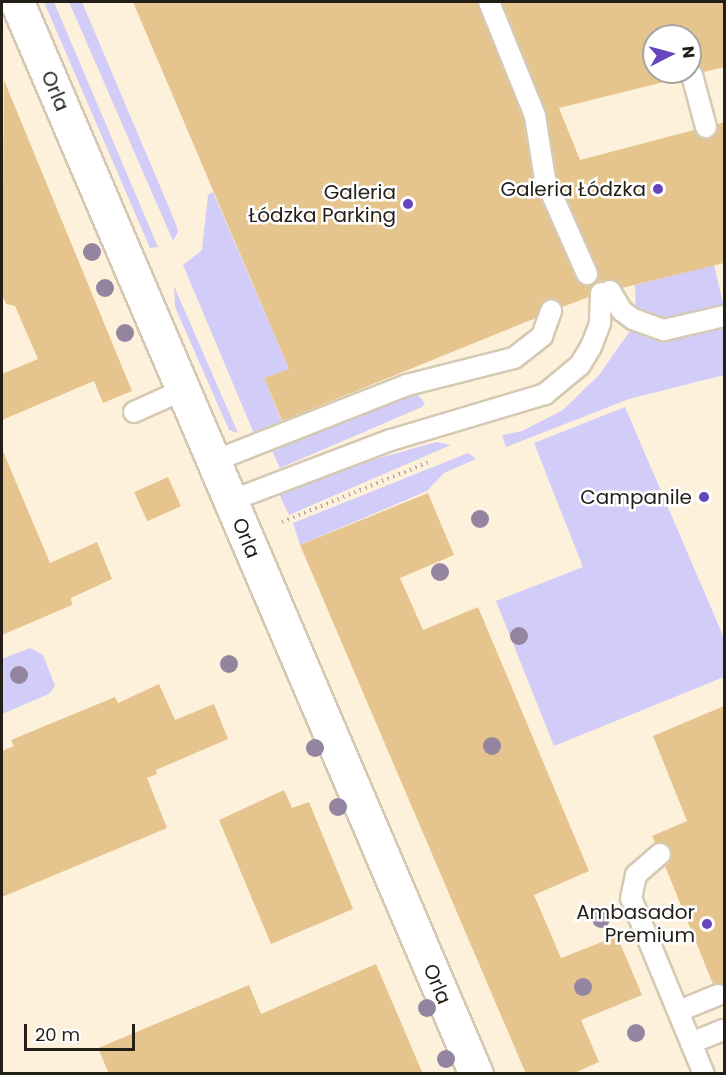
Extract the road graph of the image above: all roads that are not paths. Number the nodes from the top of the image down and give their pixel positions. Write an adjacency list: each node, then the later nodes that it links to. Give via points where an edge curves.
1 (17, 2): 8 (street, Orla)
2 (489, 2): 5 (lane, via 536,116 544,179)
3 (694, 84): 4 (lane)
4 (706, 127)
5 (587, 274)
6 (551, 311): 10 (lane, via 542,336 514,358 407,385)
7 (724, 316): 11 (lane, via 664,330 633,319 605,292 591,347 580,365 545,394 391,440)
8 (183, 390): 9 (lane); 10 (street, Orla)
9 (134, 412)
10 (214, 461): 11 (street, Orla)
11 (230, 501): 17 (street, Orla)
12 (660, 854): 14 (lane, via 636,875 631,898)
13 (718, 995): 14 (lane)
14 (679, 1011): 16 (lane)
15 (724, 1030): 16 (lane)
16 (691, 1043): 18 (lane)
17 (476, 1074)
18 (704, 1074)

